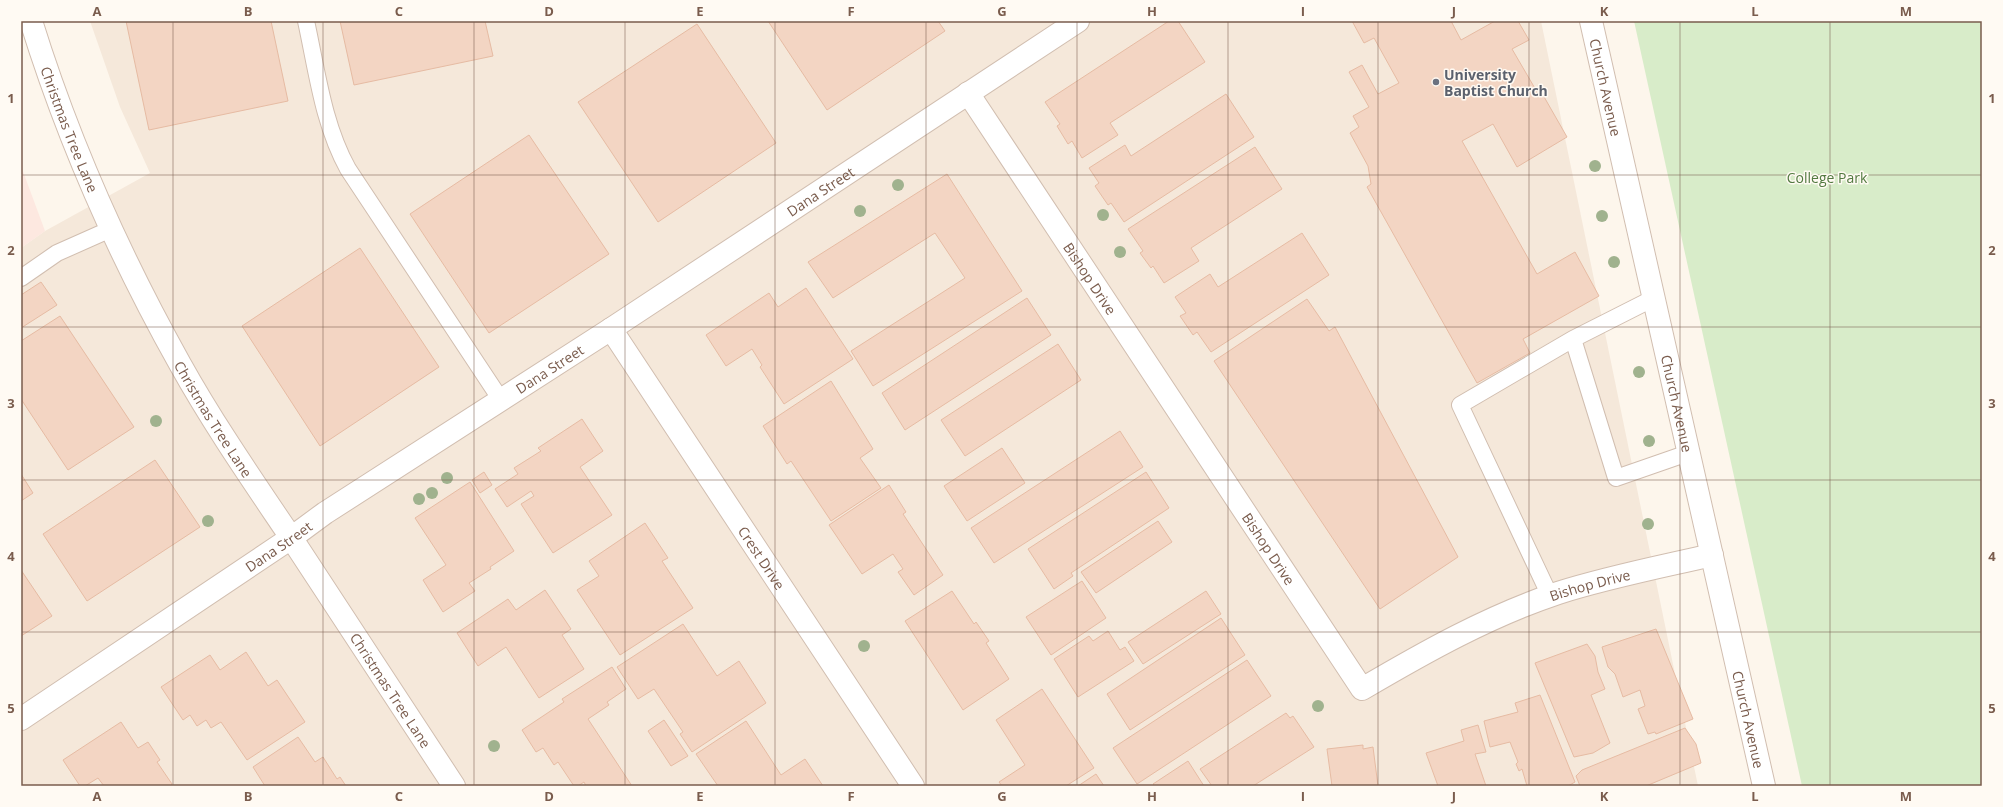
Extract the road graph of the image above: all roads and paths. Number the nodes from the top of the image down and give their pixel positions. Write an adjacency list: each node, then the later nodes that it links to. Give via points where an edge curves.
1 (31, 21): 6 (street, Christmas Tree Lane, via 79,158)
2 (306, 21): 11 (lane, via 337,149)
3 (1078, 21): 5 (street, Dana Street)
4 (1591, 21): 8 (street, Church Avenue)
5 (968, 93): 9 (street, Dana Street); 15 (street, Bishop Drive, via 1362,689 1425,652 1491,620)
6 (111, 229): 7 (lane, via 57,253); 13 (street, Christmas Tree Lane, via 180,364 231,449)
7 (21, 278)
8 (1654, 298): 10 (lane); 12 (street, Church Avenue)
9 (611, 329): 11 (street, Dana Street); 18 (street, Crest Drive)
10 (1573, 339): 12 (lane, via 1616,478); 15 (lane, via 1460,405)
11 (501, 400): 13 (street, Dana Street, via 325,513)
12 (1688, 453): 14 (street, Church Avenue)
13 (291, 538): 16 (street, Dana Street); 17 (street, Christmas Tree Lane)
14 (1712, 555): 15 (street, Bishop Drive); 19 (street, Church Avenue)
15 (1550, 596)
16 (21, 719)
17 (454, 786)
18 (913, 786)
19 (1764, 786)

